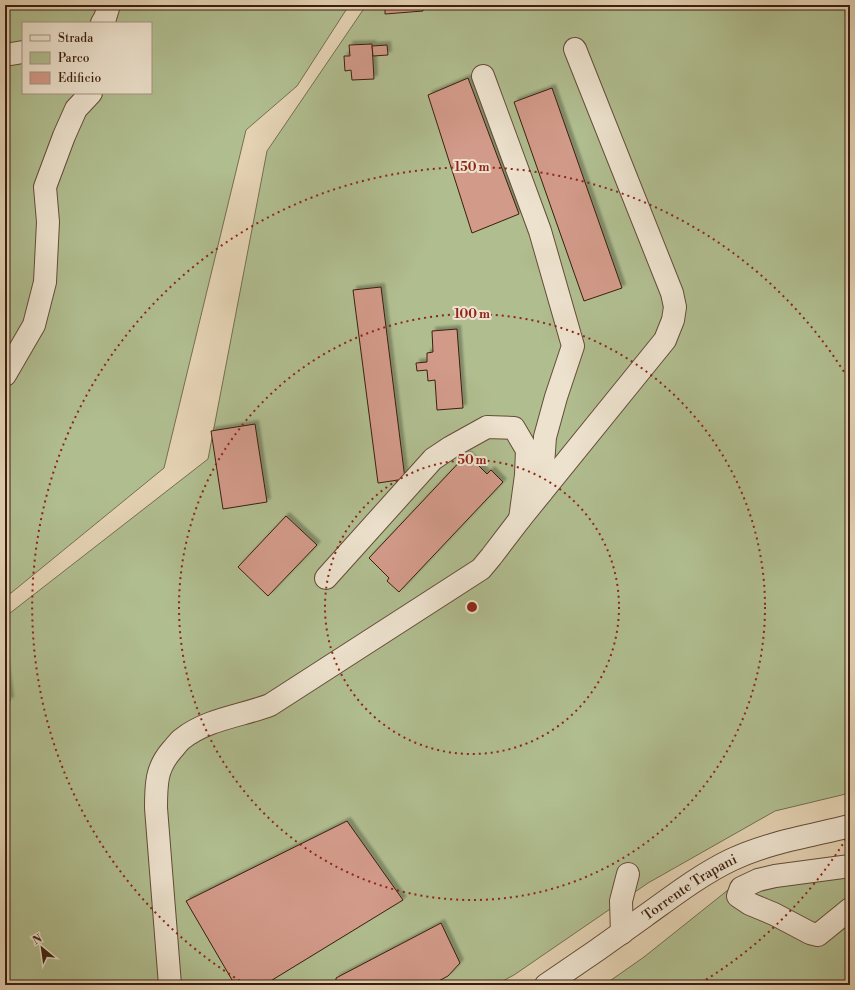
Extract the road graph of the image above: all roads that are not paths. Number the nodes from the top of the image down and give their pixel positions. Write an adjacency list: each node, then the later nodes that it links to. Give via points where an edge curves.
1 (109, 5): 2 (street)
2 (103, 22)
3 (575, 49): 9 (street, via 672,293 675,307 665,340)
4 (22, 52): 5 (street)
5 (5, 55)
6 (484, 76): 9 (street, via 540,232 573,346 545,437)
7 (90, 94): 8 (street, via 76,109 45,188 48,222 45,282 34,325)
8 (5, 375)
9 (541, 493): 10 (street)
10 (520, 519): 11 (street, via 527,450 514,428 487,427 433,458); 18 (street, via 480,569 270,705 192,732 167,756 158,777 156,808)
11 (326, 578)
12 (850, 826): 17 (street, Torrente Trapani, via 785,840 731,860 690,884)
13 (850, 836): 20 (street, via 788,848 734,866 694,890 596,962)
14 (850, 866): 16 (street, via 758,880 741,888 738,896 818,935)
15 (628, 874): 17 (street, via 621,901)
16 (850, 909)
17 (622, 933): 19 (street, Torrente Trapani)
18 (170, 985)
19 (546, 985)
20 (560, 985)

